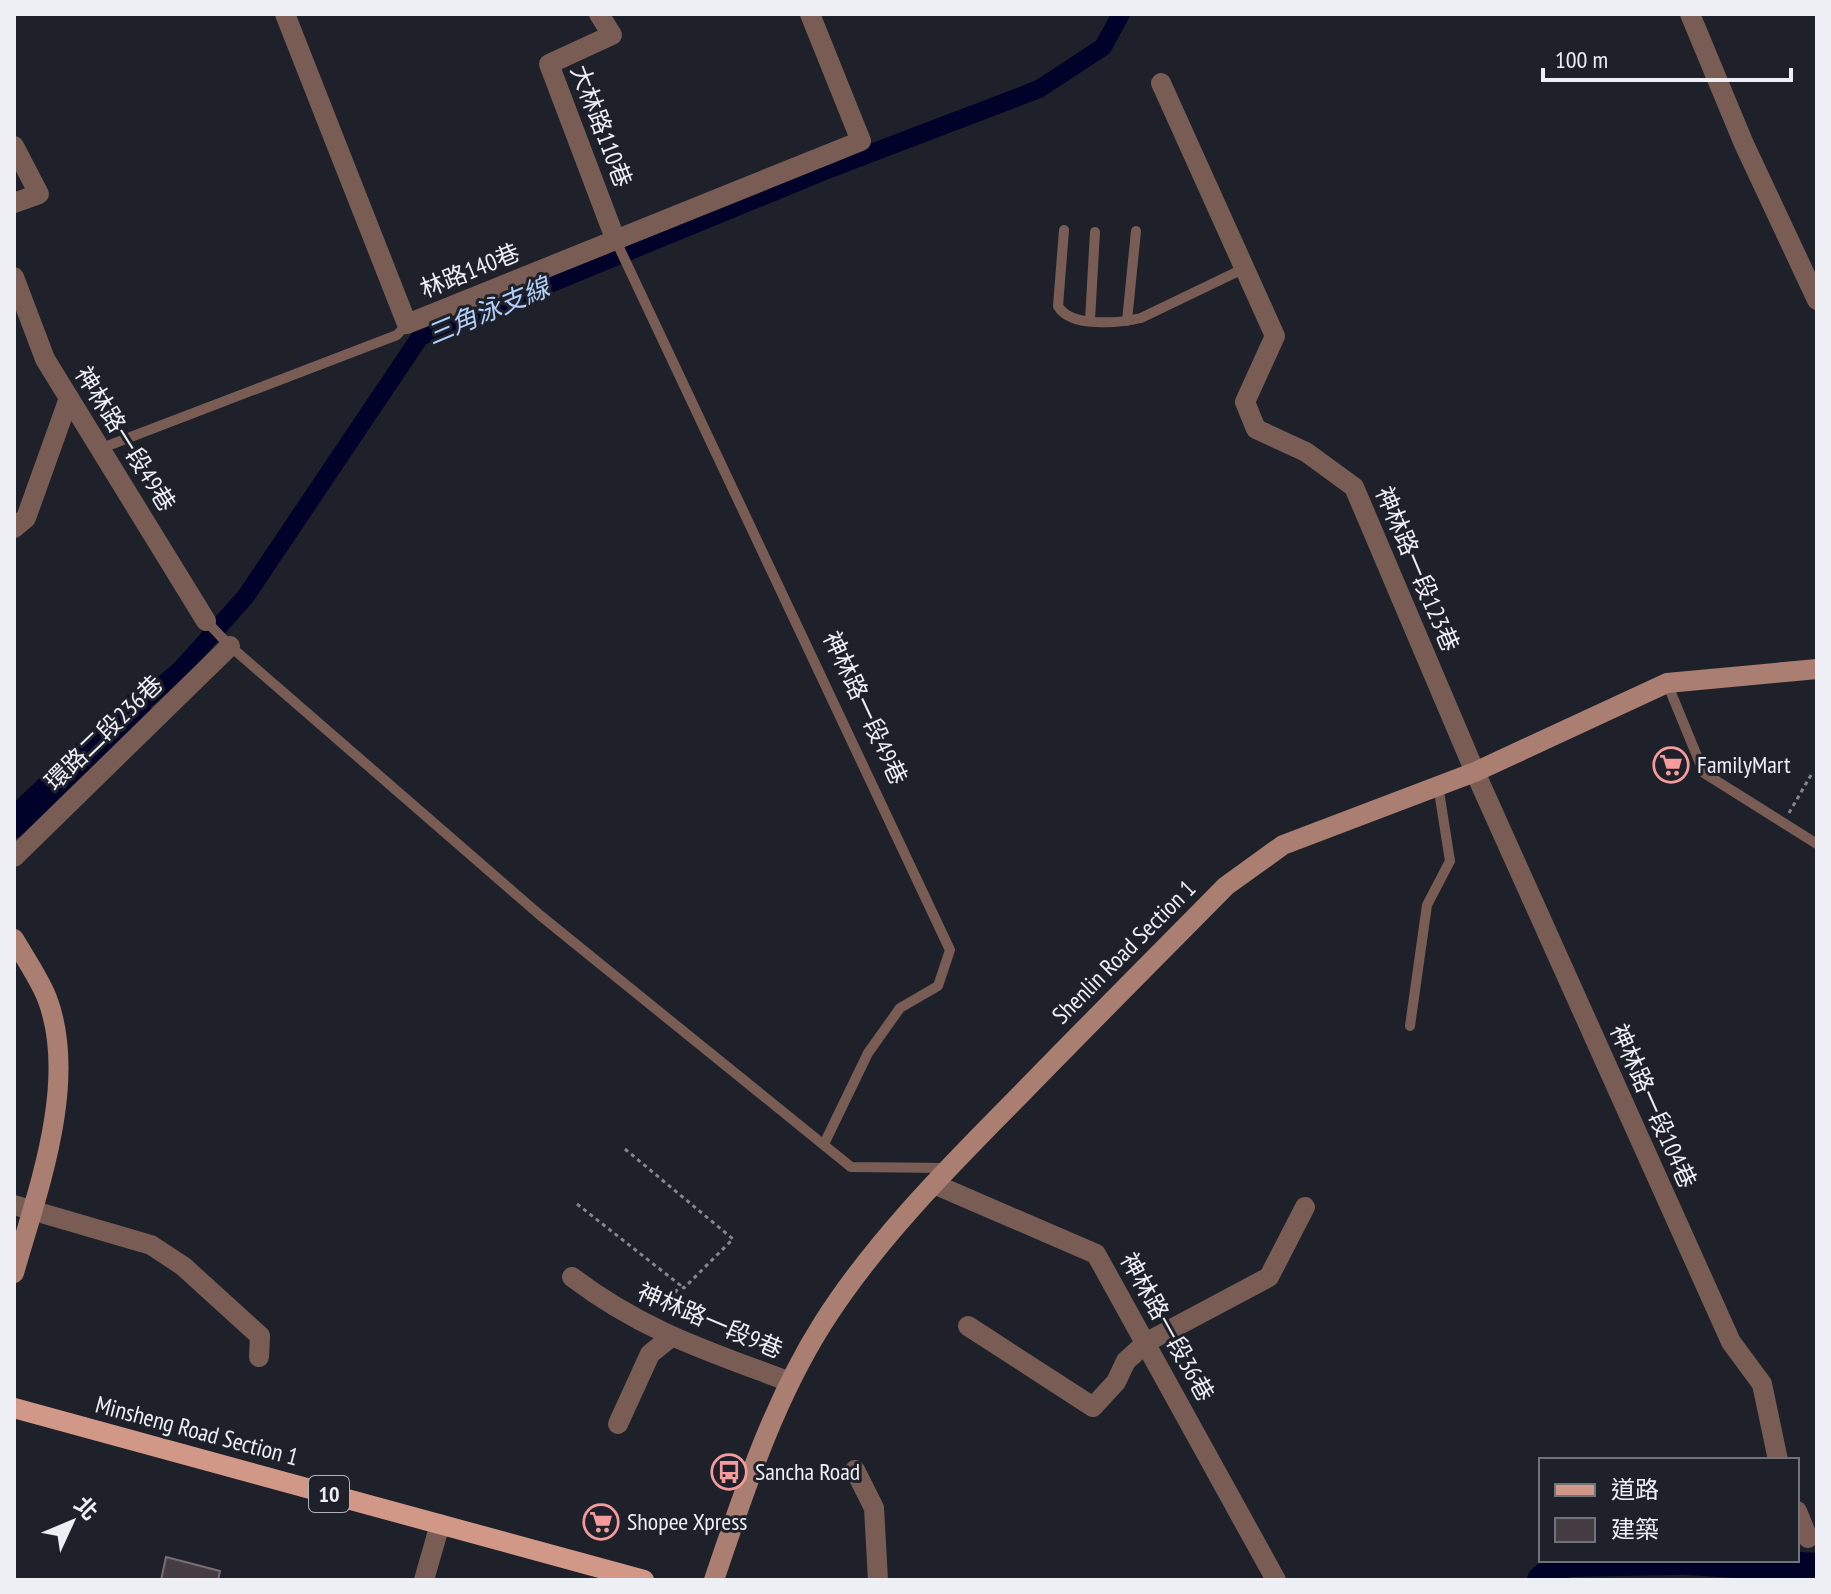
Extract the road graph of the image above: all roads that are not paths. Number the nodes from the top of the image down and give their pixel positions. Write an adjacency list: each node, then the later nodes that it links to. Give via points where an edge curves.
1 (285, 14): 17 (street, 林路140巷)
2 (810, 14): 11 (street, 林路140巷, via 861,141)
3 (1690, 14): 14 (street)
4 (607, 17): 11 (street, 大林路110巷, via 612,35 549,64)
5 (1161, 83): 12 (street, 神林路一段123巷)
6 (14, 146): 7 (street, via 39,194)
7 (14, 203)
8 (1064, 230): 15 (lane, via 1058,306 1071,318)
9 (1136, 231): 16 (lane)
10 (1095, 232): 15 (lane)
11 (618, 244): 17 (street, 林路140巷); 31 (lane, 神林路一段49巷, via 950,950 938,986 900,1008 868,1053)
12 (1245, 268): 16 (lane); 25 (street, 神林路一段123巷, via 1275,336 1245,402 1256,429 1306,452 1354,487)
13 (14, 277): 18 (street, 神林路一段49巷, via 45,359)
14 (1817, 300)
15 (1090, 320): 16 (lane)
16 (1127, 321)
17 (407, 324): 19 (lane, via 397,335)
18 (69, 398): 19 (street, 神林路一段49巷); 20 (street, via 26,518)
19 (102, 448): 21 (street, 神林路一段49巷)
20 (14, 528)
21 (206, 621): 22 (lane)
22 (228, 644): 28 (street, 環路二段236巷); 31 (lane, via 541,916)
23 (1817, 669): 24 (street, Shenlin Road Section 1)
24 (1667, 683): 25 (street, Shenlin Road Section 1); 27 (lane, via 1704,773)
25 (1475, 772): 26 (street, Shenlin Road Section 1); 44 (street, 神林路一段104巷, via 1731,1342 1762,1384)
26 (1438, 785): 30 (lane, via 1450,861 1427,905); 32 (street, Shenlin Road Section 1, via 1257,860)
27 (1817, 844)
28 (14, 857)
29 (14, 939): 33 (street, via 47,999 58,1096)
30 (1410, 1026)
31 (824, 1144): 32 (lane, via 851,1167)
32 (941, 1176): 39 (street, 神林路一段36巷, via 1096,1254); 41 (street, Shenlin Road Section 1, via 854,1277)
33 (23, 1207): 35 (street); 40 (street, via 151,1245 183,1266 260,1336)
34 (1305, 1207): 39 (street, via 1269,1277)
35 (14, 1273)
36 (572, 1277): 38 (street, 神林路一段9巷, via 615,1309)
37 (968, 1326): 39 (street, via 1093,1407 1116,1382 1126,1361)
38 (661, 1332): 41 (street, 神林路一段9巷); 43 (street)
39 (1147, 1342): 53 (street, 神林路一段36巷)
40 (259, 1357)
41 (790, 1382): 51 (street, Shenlin Road Section 1, via 748,1480)
42 (14, 1408): 47 (main road, Minsheng Road Section 1 / 10)
43 (618, 1424)
44 (1778, 1458)
45 (855, 1470): 52 (street, via 874,1508)
46 (1799, 1516): 48 (street)
47 (440, 1524): 49 (street); 50 (main road, Minsheng Road Section 1 / 10)
48 (1808, 1538)
49 (424, 1580)
50 (644, 1580)
51 (714, 1580)
52 (878, 1580)
53 (1276, 1580)

